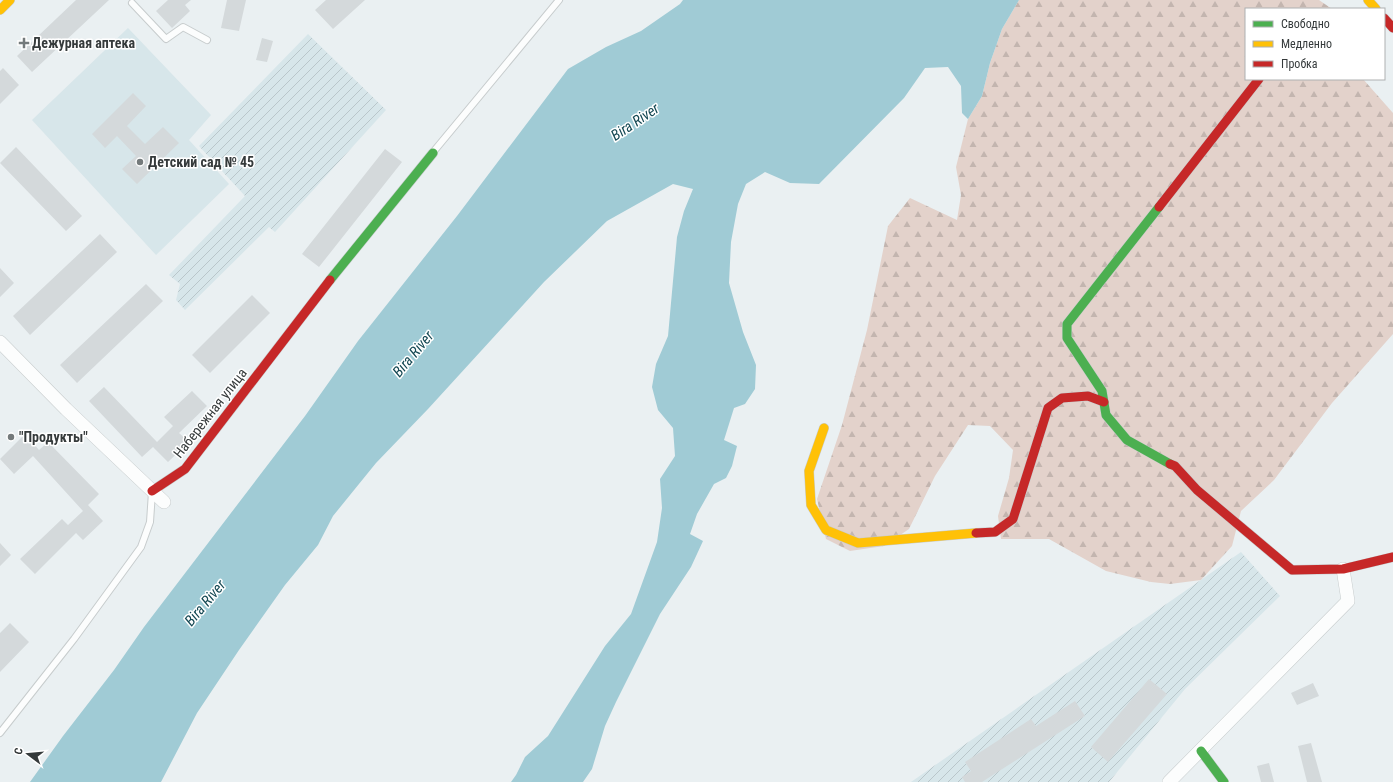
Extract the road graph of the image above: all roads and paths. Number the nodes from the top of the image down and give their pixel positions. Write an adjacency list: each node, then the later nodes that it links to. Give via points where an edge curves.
1 (10, 0): 6 (street)
2 (559, 0): 11 (lane)
3 (1368, 0): 5 (street)
4 (132, 3): 9 (lane, via 166,39 184,27)
5 (1375, 8)
6 (0, 10)
7 (1385, 19): 8 (street)
8 (1393, 28)
9 (207, 40)
10 (1258, 80): 13 (street, via 1067,324 1067,338 1102,391)
11 (433, 153): 15 (street, Набережная улица, via 328,282 185,469)
12 (0, 342): 15 (street)
13 (1104, 402): 14 (street, via 1088,396 1062,398 1048,408 1012,519 995,532 858,543 826,530 811,505 809,471); 18 (street, via 1106,414 1127,440 1175,466 1197,490 1292,570)
14 (824, 428)
15 (152, 491): 16 (street); 19 (lane, via 150,522 141,547 74,639)
16 (164, 502)
17 (1393, 557): 18 (street)
18 (1343, 569): 20 (street, via 1348,601)
19 (0, 733)
20 (1201, 751): 21 (street); 22 (street)
21 (1169, 782)
22 (1224, 782)

